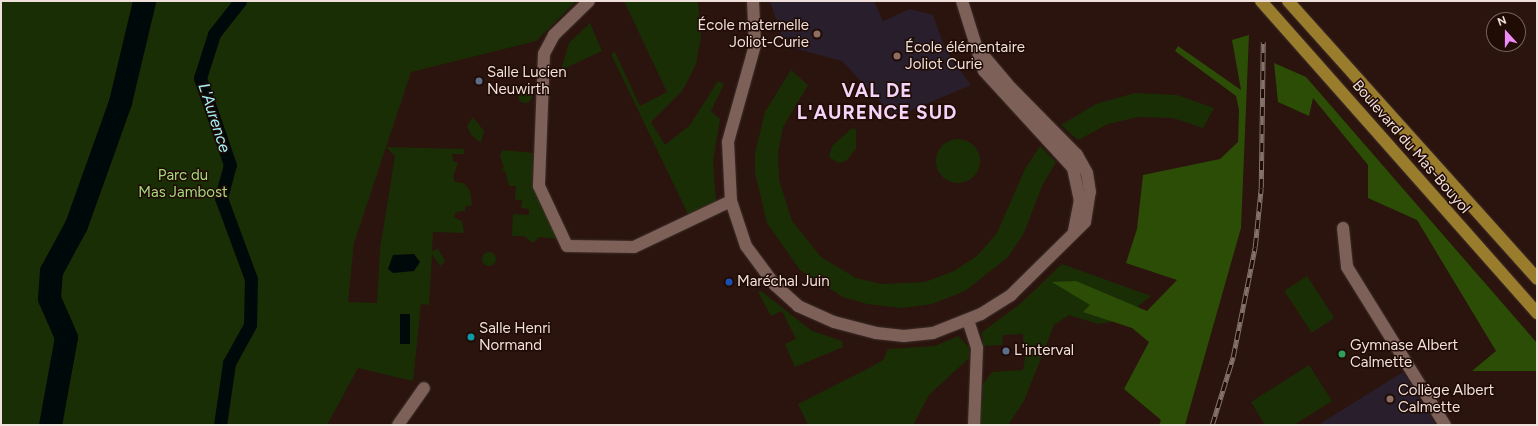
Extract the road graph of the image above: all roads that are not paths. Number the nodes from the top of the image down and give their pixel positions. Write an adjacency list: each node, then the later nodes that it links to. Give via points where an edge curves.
1 (589, 1): 6 (street, via 554,34 544,54 539,186 567,246 634,247)
2 (753, 1): 6 (street, via 755,45 728,142)
3 (962, 1): 10 (street, via 978,49 1066,152 1078,182 1080,200 1074,230 1011,296)
4 (1261, 1): 9 (main road, Boulevard du Mas-Bouyol)
5 (1288, 1): 8 (main road, Boulevard du Mas-Bouyol)
6 (731, 201): 10 (street, via 746,246 775,285 798,306 834,322 904,336 933,333)
7 (1343, 228): 14 (street, via 1346,267)
8 (1537, 279)
9 (1537, 313)
10 (968, 320): 13 (street, via 977,348)
11 (424, 388): 12 (street)
12 (398, 425)
13 (974, 425)
14 (1444, 425)

